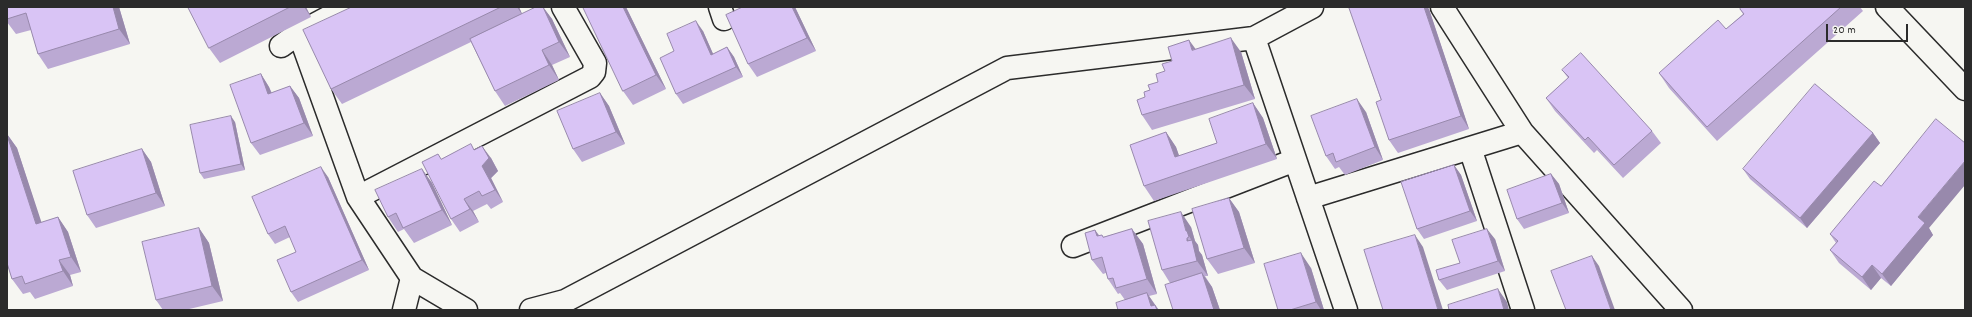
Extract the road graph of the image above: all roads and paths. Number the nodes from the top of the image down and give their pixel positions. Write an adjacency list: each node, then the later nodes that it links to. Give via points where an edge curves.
1 (348, 7): 6 (street)
2 (563, 7): 13 (street, via 595,63 594,72 590,76)
3 (1312, 7): 7 (street)
4 (1442, 7): 10 (street)
5 (1887, 7): 9 (street)
6 (299, 33): 8 (street); 13 (street)
7 (1254, 38): 12 (street); 19 (street, via 1007,68 565,301)
8 (281, 46)
9 (1965, 89)
10 (1522, 132): 11 (street); 22 (street)
11 (1470, 148): 14 (street); 21 (street)
12 (1296, 160): 14 (street); 15 (street)
13 (358, 197): 16 (street)
14 (1308, 198): 20 (street)
15 (1072, 246)
16 (412, 278): 17 (street); 18 (street)
17 (404, 310)
18 (466, 310)
19 (531, 310)
20 (1346, 310)
21 (1523, 310)
22 (1681, 310)

